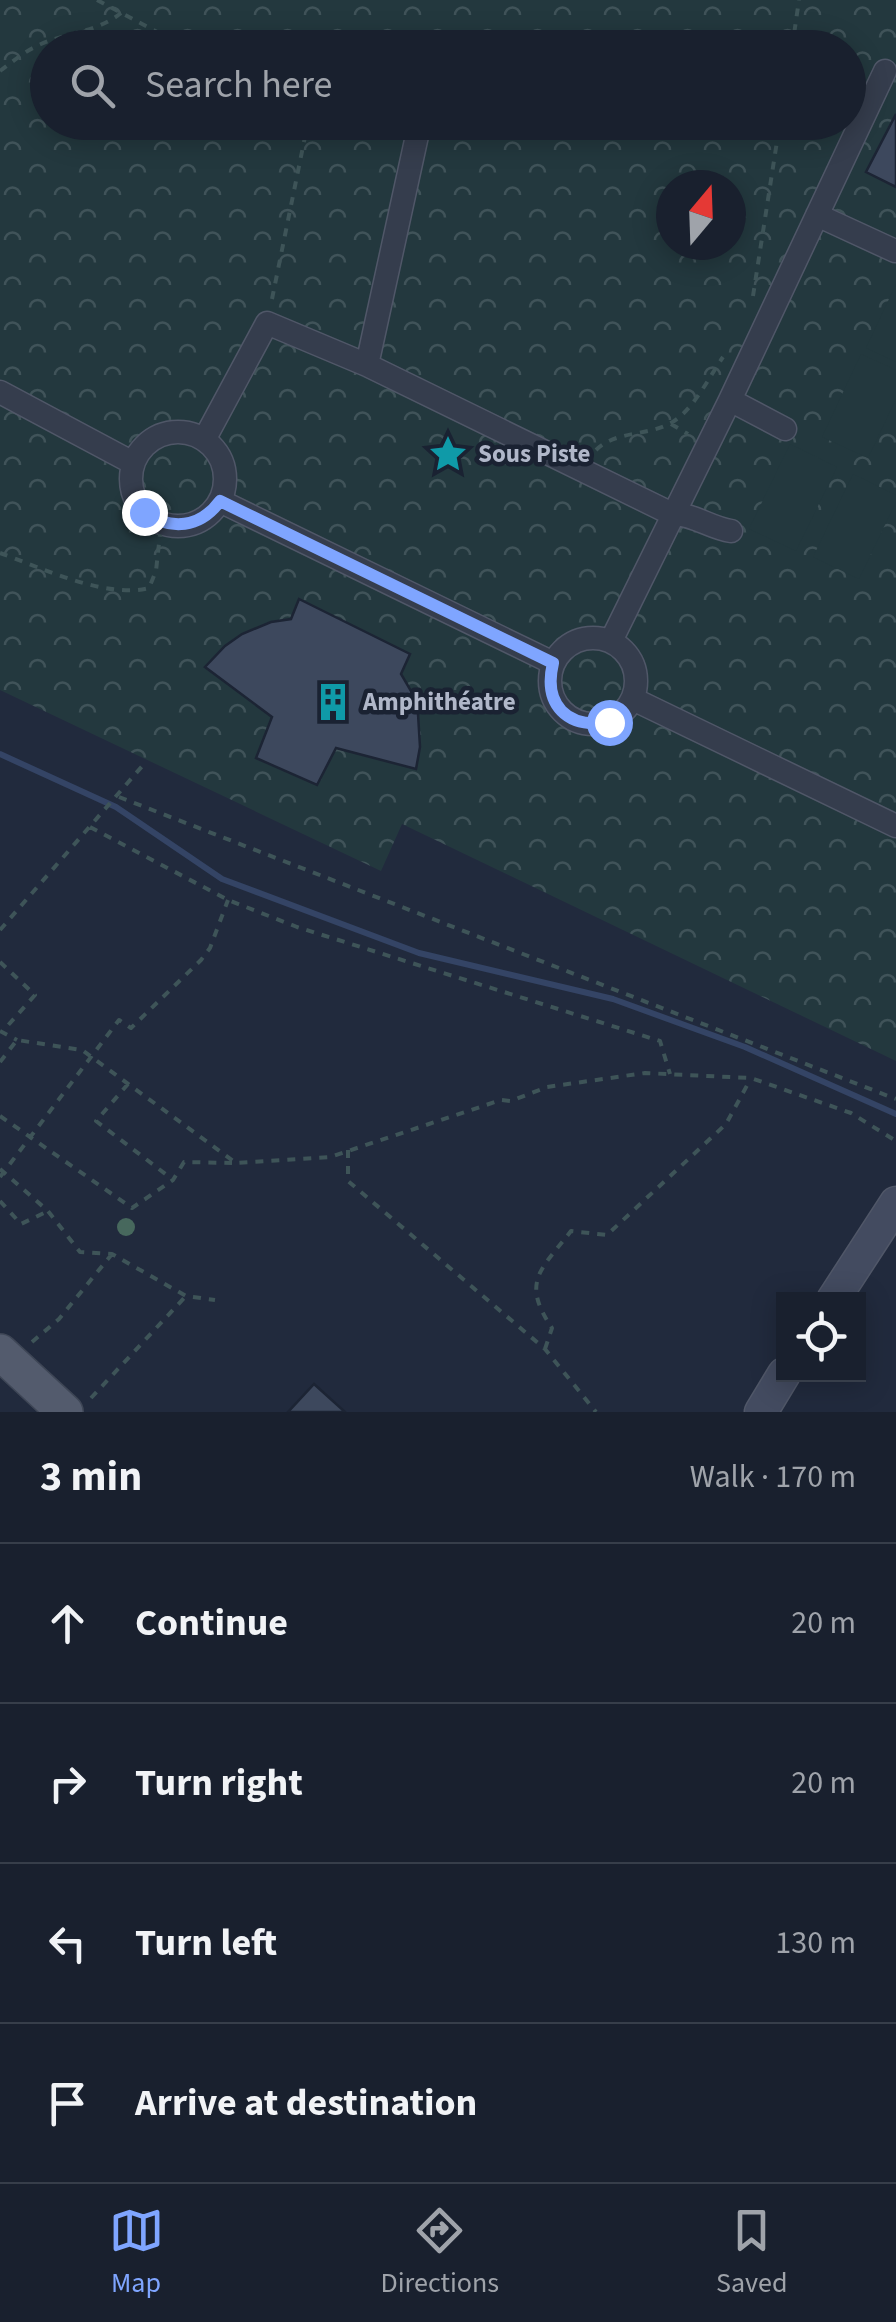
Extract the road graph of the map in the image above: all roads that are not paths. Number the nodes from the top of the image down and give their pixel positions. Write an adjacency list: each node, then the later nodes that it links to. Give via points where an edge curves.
1 (885, 71): 2 (street)
2 (866, 111)
3 (416, 140): 7 (street)
4 (852, 140): 5 (street)
5 (817, 215): 6 (street); 9 (street)
6 (895, 251)
7 (367, 365): 11 (street, via 267,324); 14 (street)
8 (0, 392): 12 (street)
9 (730, 400): 10 (street); 14 (street)
10 (785, 429)
11 (204, 440): 12 (street, via 184,432 163,434 144,445); 13 (street, via 226,477)
12 (133, 463): 13 (street, via 131,489 161,525 191,524)
13 (220, 501): 17 (street)
14 (672, 514): 15 (street); 16 (street)
15 (731, 530)
16 (611, 641): 17 (street, via 578,640); 18 (street, via 629,656 637,677)
17 (553, 663): 18 (street, via 552,696 575,721 609,722)
18 (633, 699): 19 (street)
19 (896, 826)
20 (896, 1203): 21 (street)
21 (838, 1292)
22 (5, 1357): 24 (main road)
23 (779, 1382): 25 (street)
24 (78, 1405)
25 (761, 1412)

